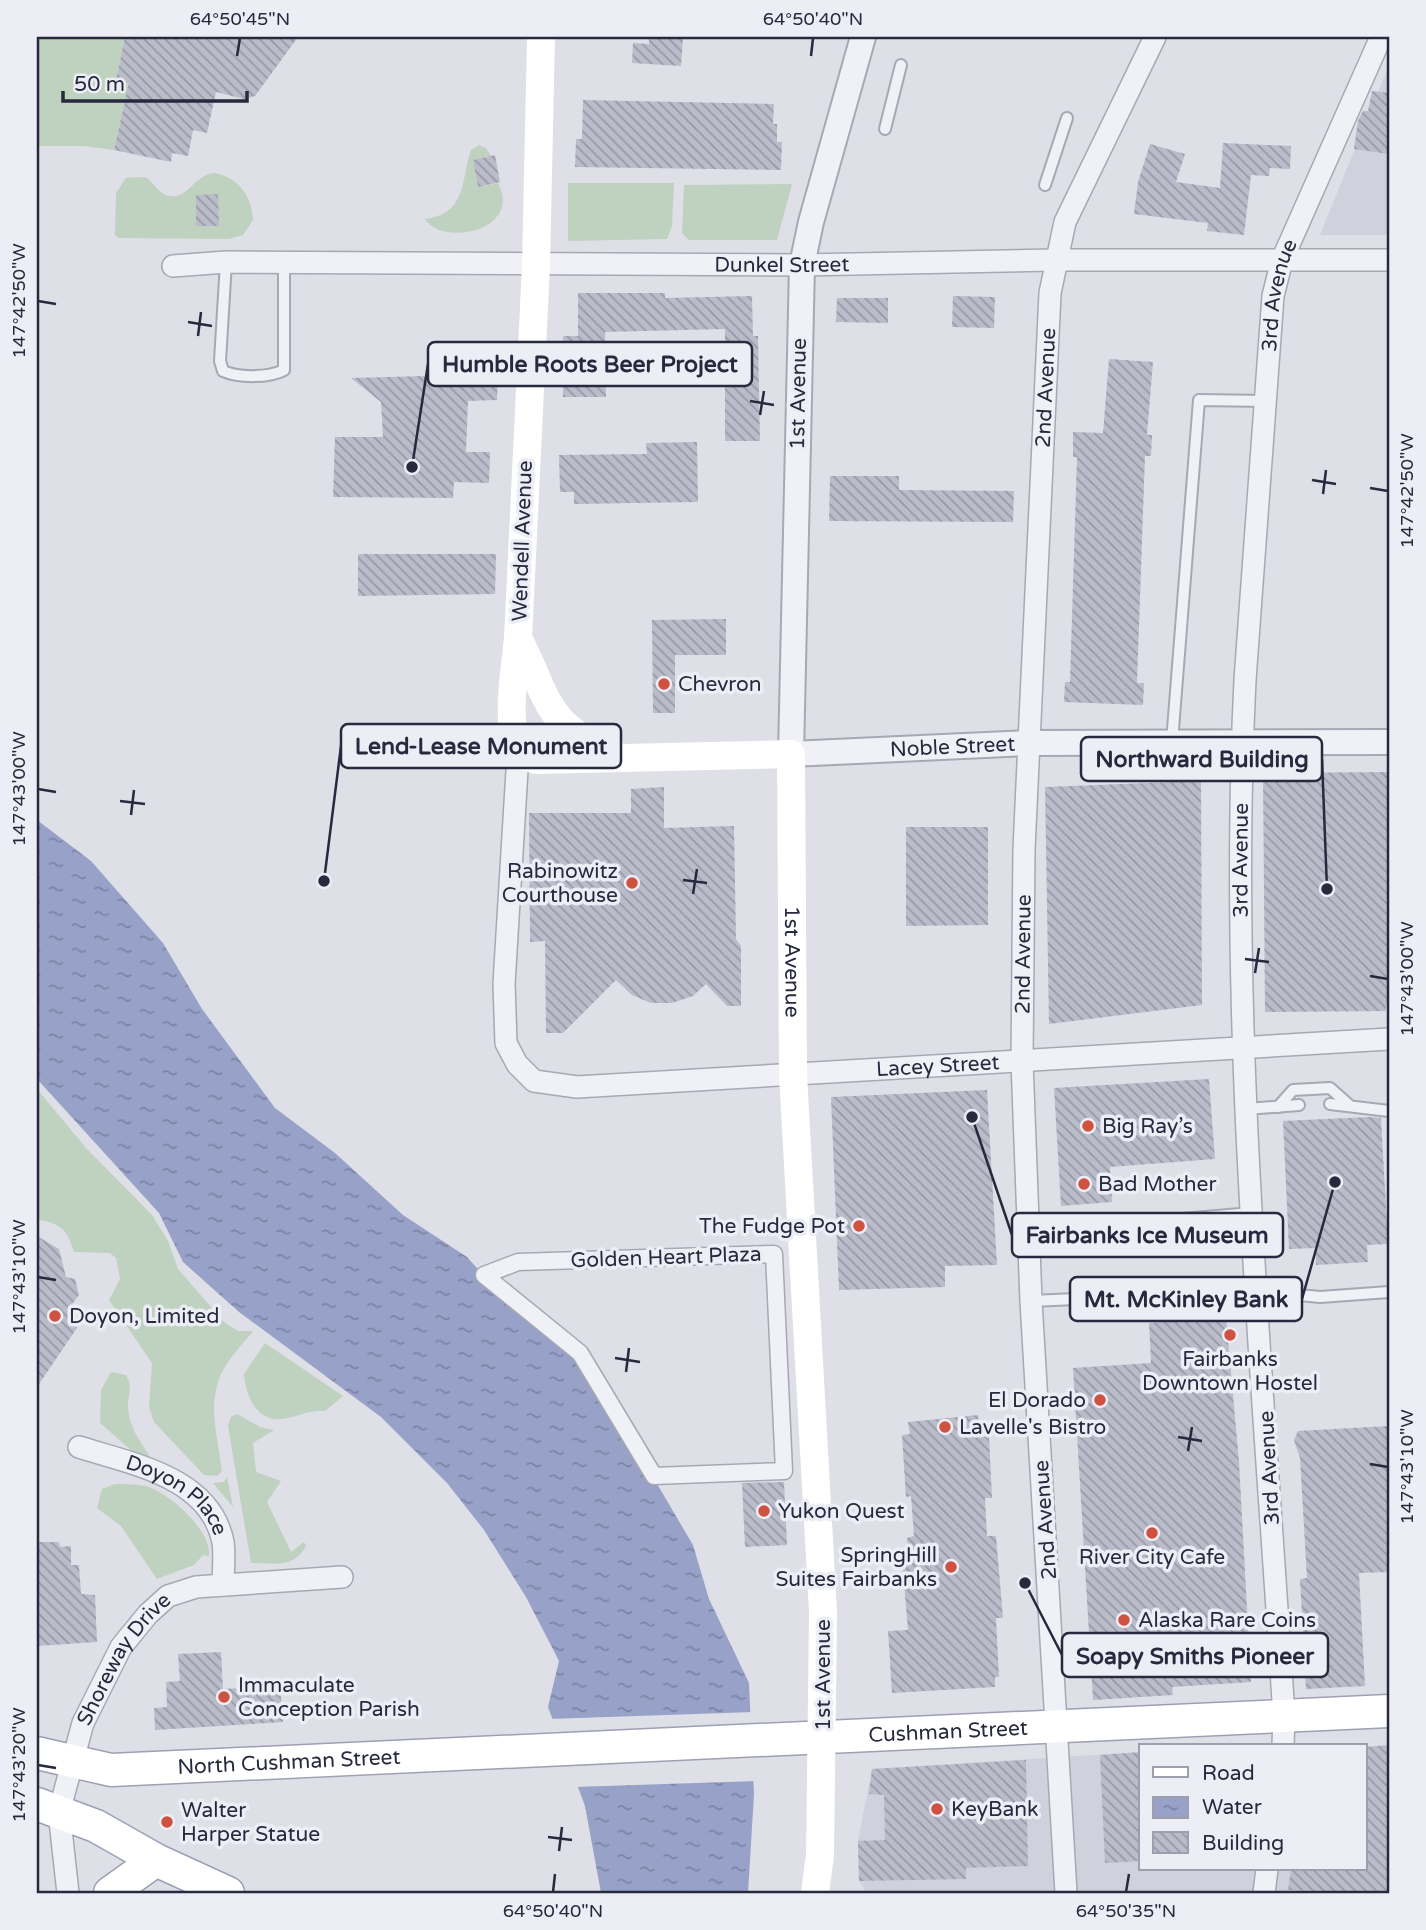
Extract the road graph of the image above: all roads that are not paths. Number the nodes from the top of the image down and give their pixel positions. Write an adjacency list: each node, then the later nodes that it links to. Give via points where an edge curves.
1 (541, 37): 15 (main road, Wendell Avenue)
2 (863, 37): 16 (street, 1st Avenue)
3 (1155, 37): 9 (street, 2nd Avenue, via 1065,222)
4 (1381, 37): 10 (street, 3rd Avenue)
5 (901, 65): 7 (lane)
6 (1067, 118): 8 (lane)
7 (885, 129)
8 (1045, 185)
9 (1054, 260): 10 (street, Dunkel Street); 16 (street, Dunkel Street); 20 (street, 2nd Avenue)
10 (1282, 260): 11 (street, Dunkel Street); 17 (street, 3rd Avenue, via 1273,296)
11 (1389, 260)
12 (284, 261): 13 (street, Dunkel Street); 13 (lane, via 284,370 233,375 223,371 220,361); 15 (street, Dunkel Street)
13 (226, 262): 14 (street, Dunkel Street)
14 (173, 265)
15 (536, 265): 16 (street, Dunkel Street); 18 (main road, Wendell Avenue)
16 (802, 265): 24 (street, 1st Avenue)
17 (1266, 401): 21 (lane, via 1199,400); 22 (street, 3rd Avenue)
18 (518, 638): 23 (main road, Wendell Avenue, via 511,725); 25 (main road, via 543,697 560,722)
19 (1389, 742): 22 (street, Noble Street)
20 (1029, 743): 21 (street, Noble Street); 24 (street, Noble Street); 29 (street, 2nd Avenue)
21 (1172, 743): 22 (street, Noble Street)
22 (1242, 743): 28 (street, 3rd Avenue)
23 (518, 754): 25 (main road, Noble Street, via 536,760); 27 (street, Wendell Avenue, via 504,984)
24 (791, 754): 25 (main road, Noble Street); 30 (main road, 1st Avenue)
25 (617, 756)
26 (1389, 1039): 28 (street, Lacey Street)
27 (506, 1043): 30 (street, Lacey Street, via 517,1064 534,1081 554,1086)
28 (1244, 1050): 29 (street, Lacey Street); 35 (street, 3rd Avenue)
29 (1021, 1061): 30 (street, Lacey Street); 38 (street, 2nd Avenue)
30 (793, 1074): 49 (main road, 1st Avenue, via 823,1612)
31 (1330, 1104): 32 (lane)
32 (1348, 1104): 34 (lane, via 1330,1088 1293,1090); 36 (lane)
33 (1299, 1105): 34 (lane)
34 (1278, 1107): 35 (lane)
35 (1247, 1109): 37 (street, 3rd Avenue)
36 (1389, 1111)
37 (1253, 1213): 38 (lane); 39 (street, 3rd Avenue)
38 (1028, 1232): 41 (street, 2nd Avenue)
39 (1258, 1290): 40 (lane, via 1320,1297); 41 (lane); 48 (street, 3rd Avenue)
40 (1389, 1293)
41 (1031, 1301): 47 (street, 2nd Avenue)
42 (79, 1447): 45 (street, Doyon Place, via 150,1469 193,1492 215,1519 223,1544)
43 (654, 1476): 43 (street, Golden Heart Plaza, via 580,1353 484,1276 518,1262 774,1254 783,1471)
44 (342, 1577): 45 (street, Shoreway Drive)
45 (223, 1585): 52 (street, Shoreway Drive, via 196,1587 169,1597 148,1615 121,1647 83,1723)
46 (1389, 1712): 48 (main road, Cushman Street)
47 (1058, 1726): 48 (main road, Cushman Street); 49 (main road, Cushman Street); 60 (street, 2nd Avenue)
48 (1283, 1732)
49 (822, 1736): 50 (main road, Cushman Street); 59 (main road, 1st Avenue)
50 (505, 1752): 52 (main road, North Cushman Street, via 111,1770)
51 (37, 1753): 52 (main road, North Cushman Street)
52 (72, 1763): 53 (street, Shoreway Drive)
53 (48, 1808): 54 (main road, via 96,1826); 56 (street)
54 (156, 1860): 57 (main road); 58 (main road)
55 (1267, 1870): 61 (street)
56 (68, 1893)
57 (110, 1893)
58 (229, 1893)
59 (815, 1893)
60 (1066, 1893)
61 (1264, 1893)

